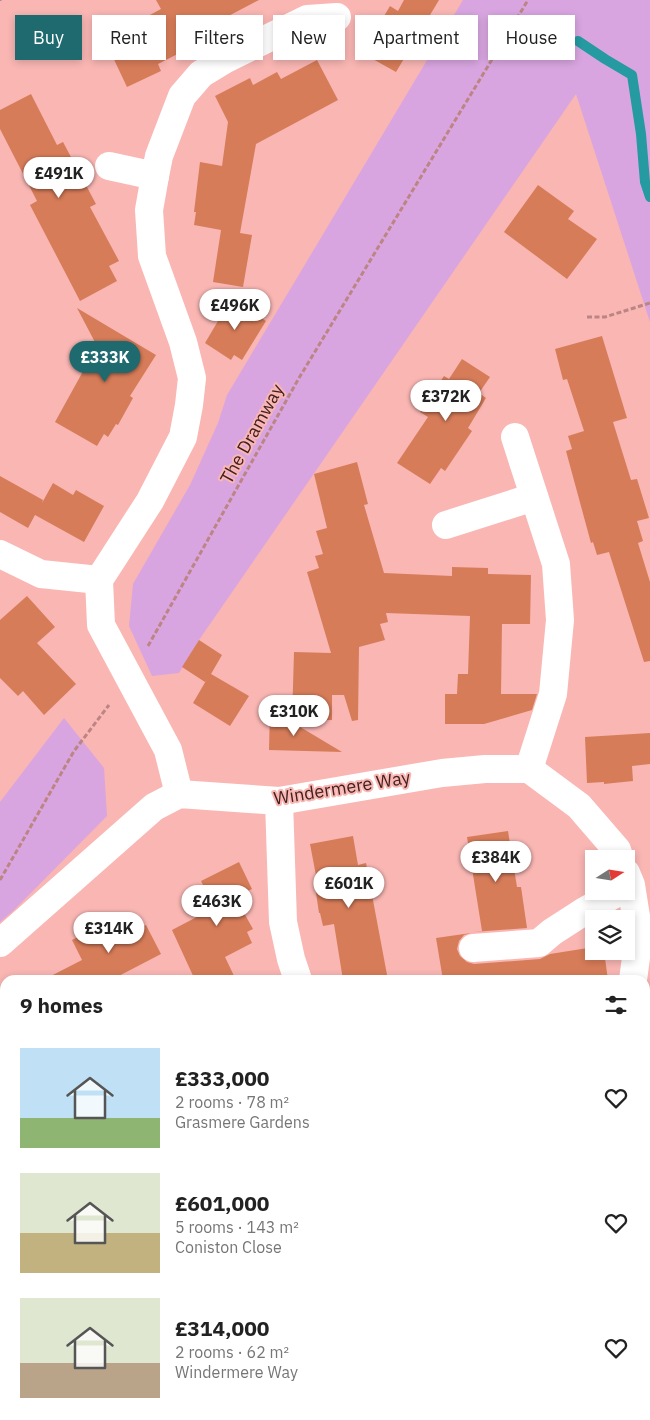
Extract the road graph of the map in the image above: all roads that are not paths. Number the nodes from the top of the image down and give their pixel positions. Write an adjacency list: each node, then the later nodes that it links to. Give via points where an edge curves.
1 (303, 9): 2 (street); 4 (street, via 201,74 182,96 159,156)
2 (328, 15)
3 (109, 166): 4 (street)
4 (155, 176): 9 (street, via 149,210 152,256 183,342 192,378 189,405 183,437 150,501)
5 (515, 437): 6 (street)
6 (534, 496): 7 (street); 10 (street, via 556,564 560,620 553,694)
7 (446, 525)
8 (0, 554): 9 (street, via 41,574)
9 (99, 580): 11 (street, via 101,624 168,750)
10 (529, 770): 12 (street, Windermere Way, via 442,772); 13 (street, via 578,806)
11 (179, 794): 12 (street, Windermere Way); 16 (street, via 154,807)
12 (279, 802): 18 (street, via 283,922)
13 (617, 850)
14 (601, 900): 17 (street, via 539,944)
15 (630, 900): 19 (street, via 639,935)
16 (0, 942)
17 (473, 948)
18 (296, 975)
19 (634, 975)

